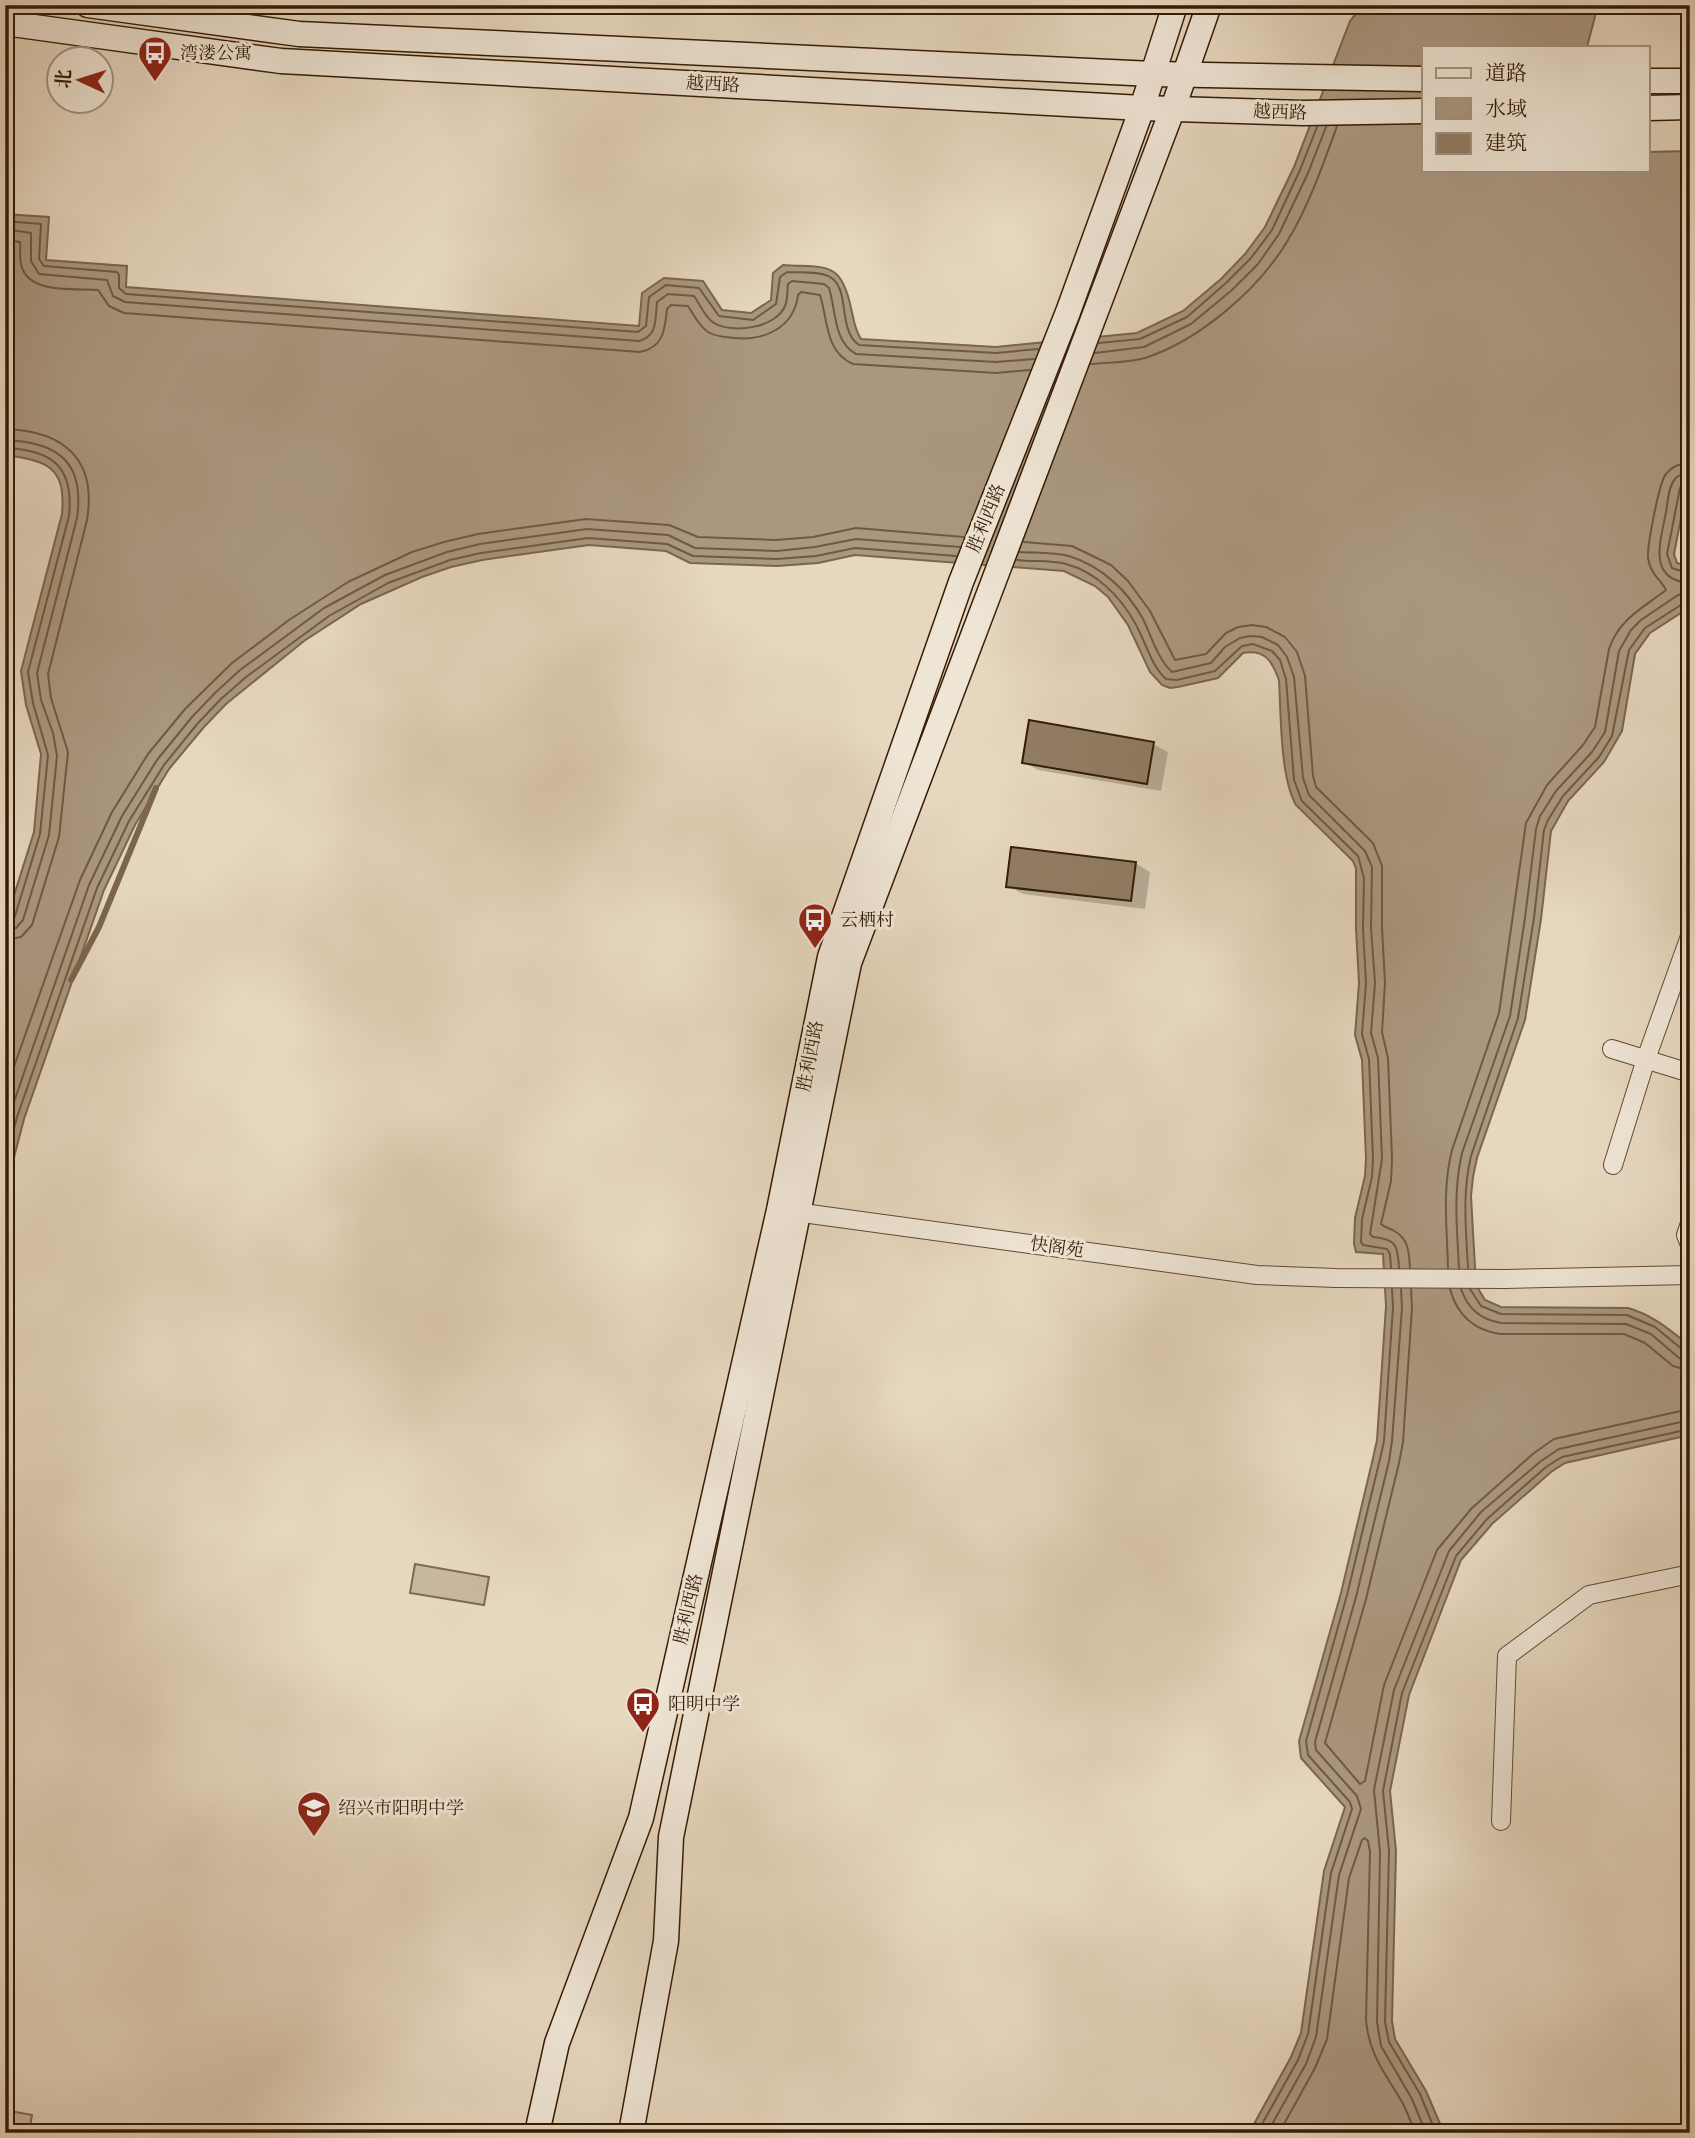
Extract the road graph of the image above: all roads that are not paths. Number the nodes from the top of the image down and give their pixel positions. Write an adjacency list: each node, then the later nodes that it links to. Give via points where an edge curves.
1 (88, 5): 5 (main road, 越西路, via 299,34)
2 (1175, 5): 5 (main road, 胜利西路)
3 (1209, 5): 6 (main road, 胜利西路)
4 (5, 23): 10 (main road, 越西路, via 281,61)
5 (1153, 74): 6 (main road, 越西路); 10 (main road, 胜利西路)
6 (1185, 75): 7 (main road, 越西路); 13 (main road, 胜利西路)
7 (1422, 79)
8 (1650, 81): 9 (main road)
9 (1690, 81)
10 (1142, 107): 13 (main road, 越西路); 20 (main road, 胜利西路, via 1068,312 961,582 830,957)
11 (1650, 107): 12 (main road)
12 (1690, 107)
13 (1173, 108): 14 (main road, 越西路); 20 (main road, 胜利西路, via 849,962)
14 (1422, 111)
15 (1690, 936): 17 (street)
16 (1612, 1049): 17 (street)
17 (1646, 1059): 18 (street); 19 (street)
18 (1690, 1073)
19 (1614, 1165)
20 (788, 1211): 23 (street, 快阁苑, via 1257,1275 1505,1279); 26 (main road, 胜利西路, via 641,1818 557,2043); 27 (main road, 胜利西路, via 671,1837 666,1941)
21 (1690, 1223): 22 (street, via 1686,1235)
22 (1690, 1245)
23 (1690, 1275)
24 (1690, 1574): 25 (street, via 1590,1595 1507,1656)
25 (1501, 1821)
26 (537, 2133)
27 (631, 2133)

